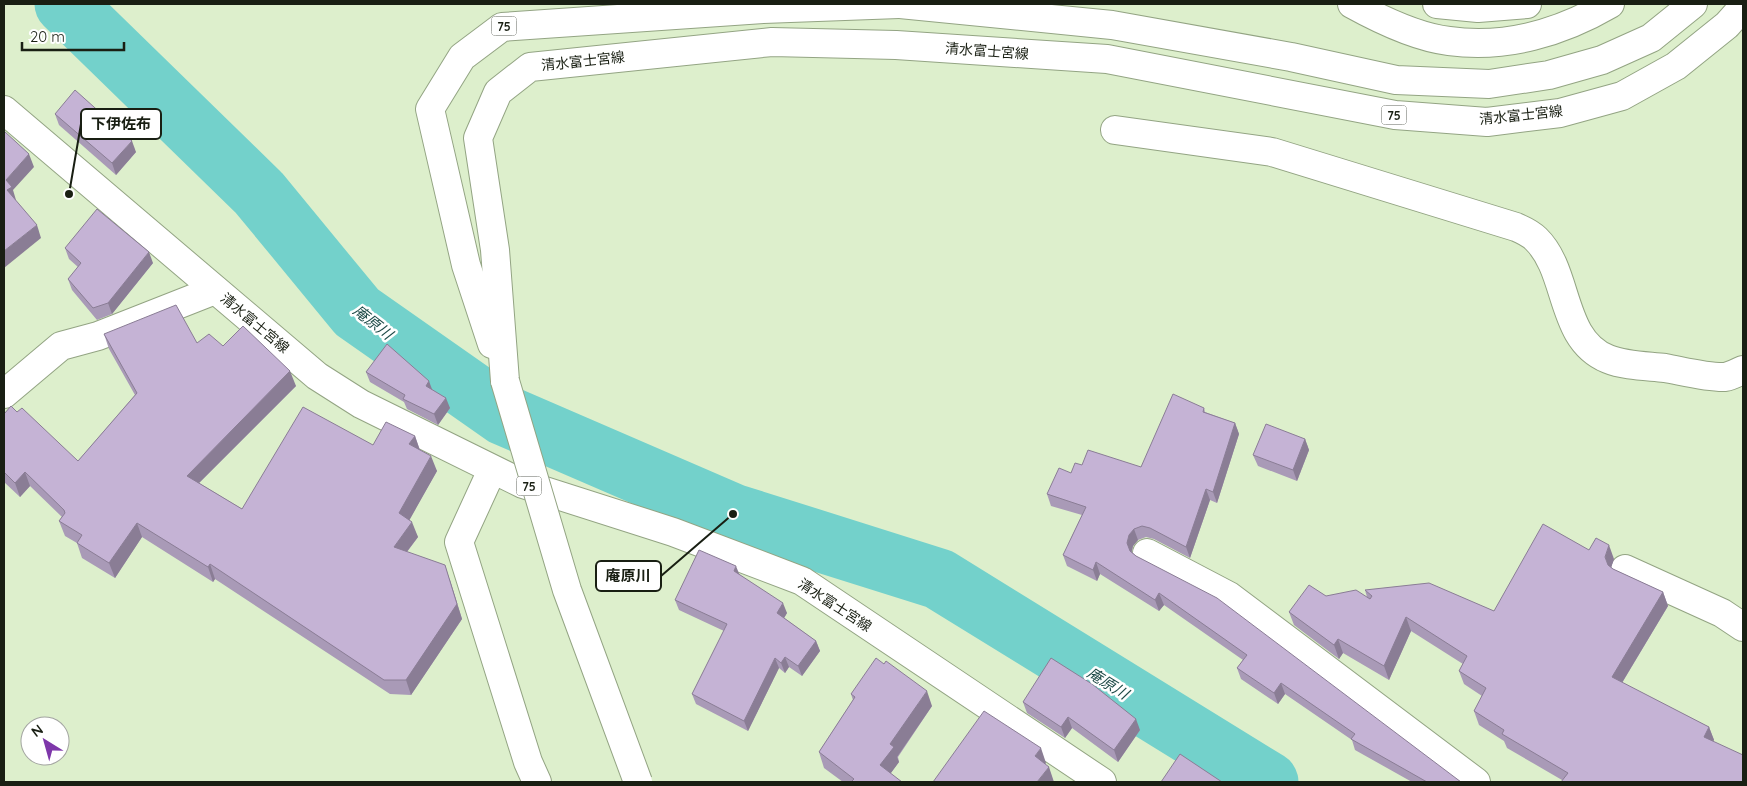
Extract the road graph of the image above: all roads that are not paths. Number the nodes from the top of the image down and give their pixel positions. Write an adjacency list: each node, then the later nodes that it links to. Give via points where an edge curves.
1 (900, 4): 6 (main road, 清水富士宮線 / 75, via 1112,25 1291,56 1396,80 1489,84 1549,75 1602,60 1650,38); 12 (main road, 清水富士宮線 / 75, via 763,9 502,26 462,57 430,109 466,266)
2 (1352, 4): 5 (main road, via 1409,30 1448,41 1492,43 1534,37 1572,24)
3 (1437, 4): 4 (main road, via 1478,8)
4 (1527, 4)
5 (1610, 4)
6 (1693, 4)
7 (1743, 7): 12 (main road, 清水富士宮線 / 75, via 1727,25 1676,66 1622,96 1560,113 1487,122 1395,116 1107,58 896,45 772,42 530,67 498,92 478,138 495,250)
8 (4, 110): 10 (main road, 清水富士宮線 / 75)
9 (1115, 130): 11 (main road, via 1272,152 1516,227 1535,238 1549,255 1558,274 1566,306 1579,332 1592,349 1609,360 1726,377)
10 (215, 290): 13 (main road, via 98,336 61,346); 14 (main road, 清水富士宮線 / 75, via 317,376 361,404)
11 (1743, 370)
12 (504, 382): 19 (main road, 清水富士宮線 / 75, bridge, via 567,590)
13 (4, 394)
14 (492, 470): 18 (main road, via 459,542); 20 (main road, 清水富士宮線 / 75, via 523,484 673,532 802,582)
15 (1147, 553): 21 (main road, via 1229,596)
16 (1625, 569): 17 (main road, via 1722,612)
17 (1743, 627)
18 (537, 782)
19 (638, 782)
20 (1102, 782)
21 (1476, 782)

